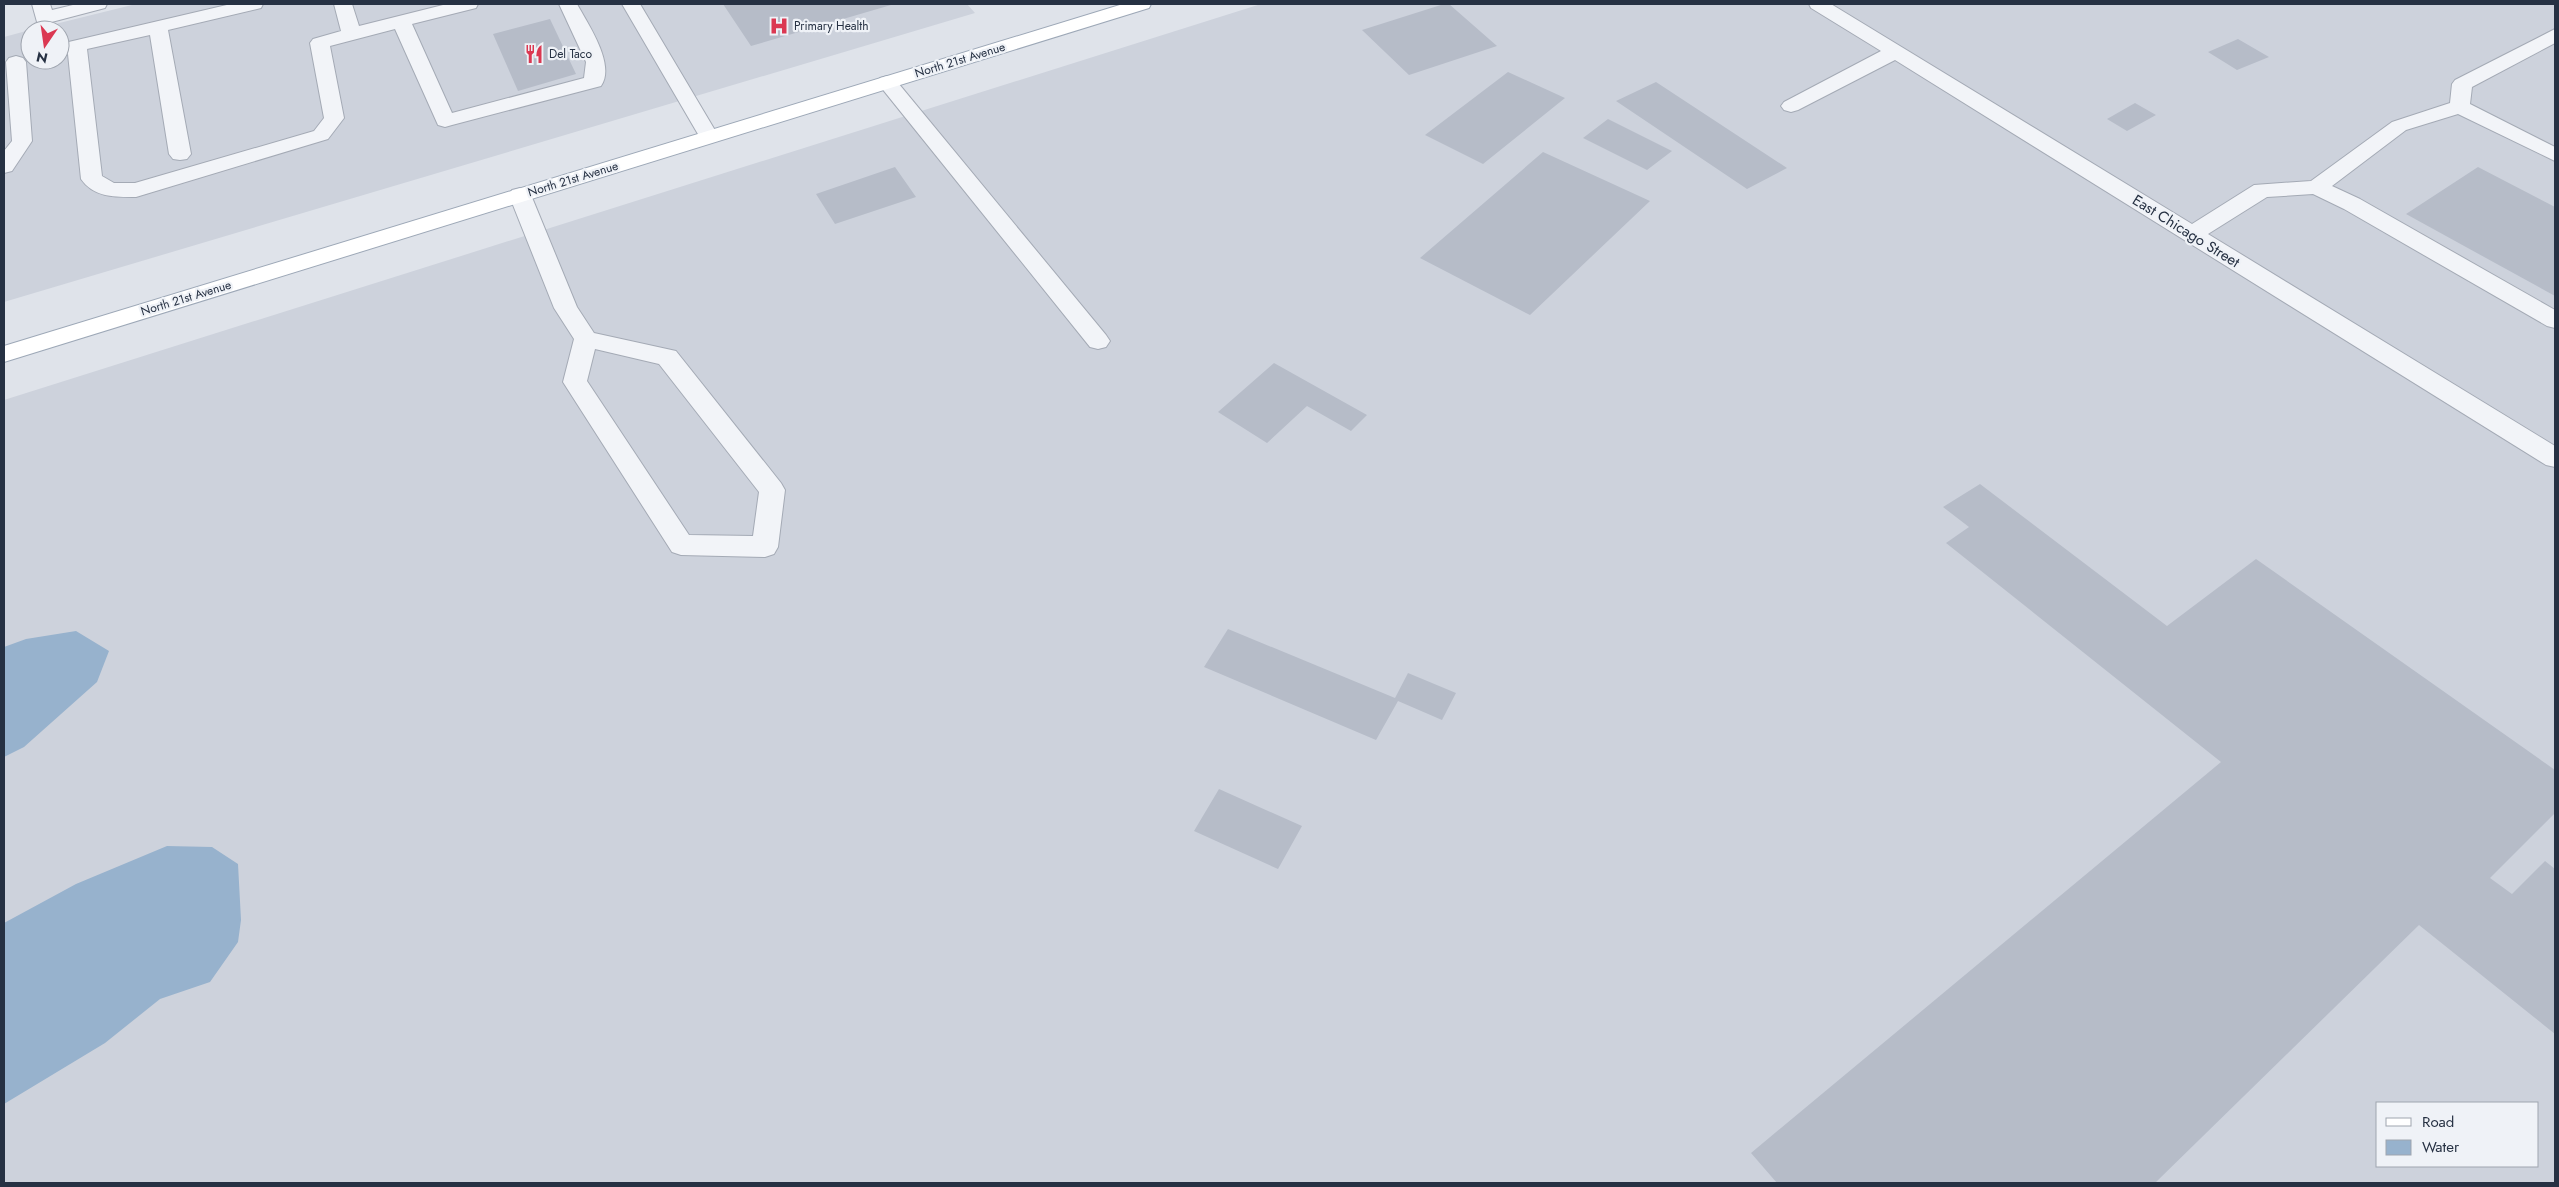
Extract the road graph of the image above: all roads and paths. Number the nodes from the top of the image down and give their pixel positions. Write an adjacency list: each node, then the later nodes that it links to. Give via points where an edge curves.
1 (98, 4): 9 (street)
2 (254, 4): 11 (street)
3 (343, 4): 12 (street)
4 (469, 4): 10 (street)
5 (568, 4): 10 (street, via 596,62 594,82 445,121)
6 (631, 4): 21 (street)
7 (1142, 4): 18 (main road, North 21st Avenue)
8 (1818, 4): 15 (street, East Chicago Street)
9 (44, 17)
10 (401, 21): 12 (street)
11 (158, 27): 14 (street); 22 (street)
12 (351, 34): 16 (street, via 320,43 334,118 321,135 136,190 109,190 92,179)
13 (2555, 35): 20 (street, via 2462,84)
14 (70, 48)
15 (1896, 52): 19 (street); 27 (street, East Chicago Street)
16 (70, 54)
17 (14, 68): 24 (street, via 22,141)
18 (887, 82): 21 (main road, North 21st Avenue); 30 (street)
19 (1791, 106)
20 (2460, 107): 23 (street); 25 (street, via 2398,126)
21 (709, 136): 26 (main road, North 21st Avenue)
22 (180, 154)
23 (2555, 155)
24 (4, 166)
25 (2316, 187): 27 (street, via 2262,190); 28 (street, via 2352,204)
26 (520, 195): 29 (street, via 566,308); 31 (main road, North 21st Avenue)
27 (2192, 234): 32 (street, East Chicago Street)
28 (2555, 320)
29 (586, 339): 29 (street, via 575,382 681,545 765,547 772,490 667,357)
30 (1098, 341)
31 (4, 354)
32 (2555, 458)

